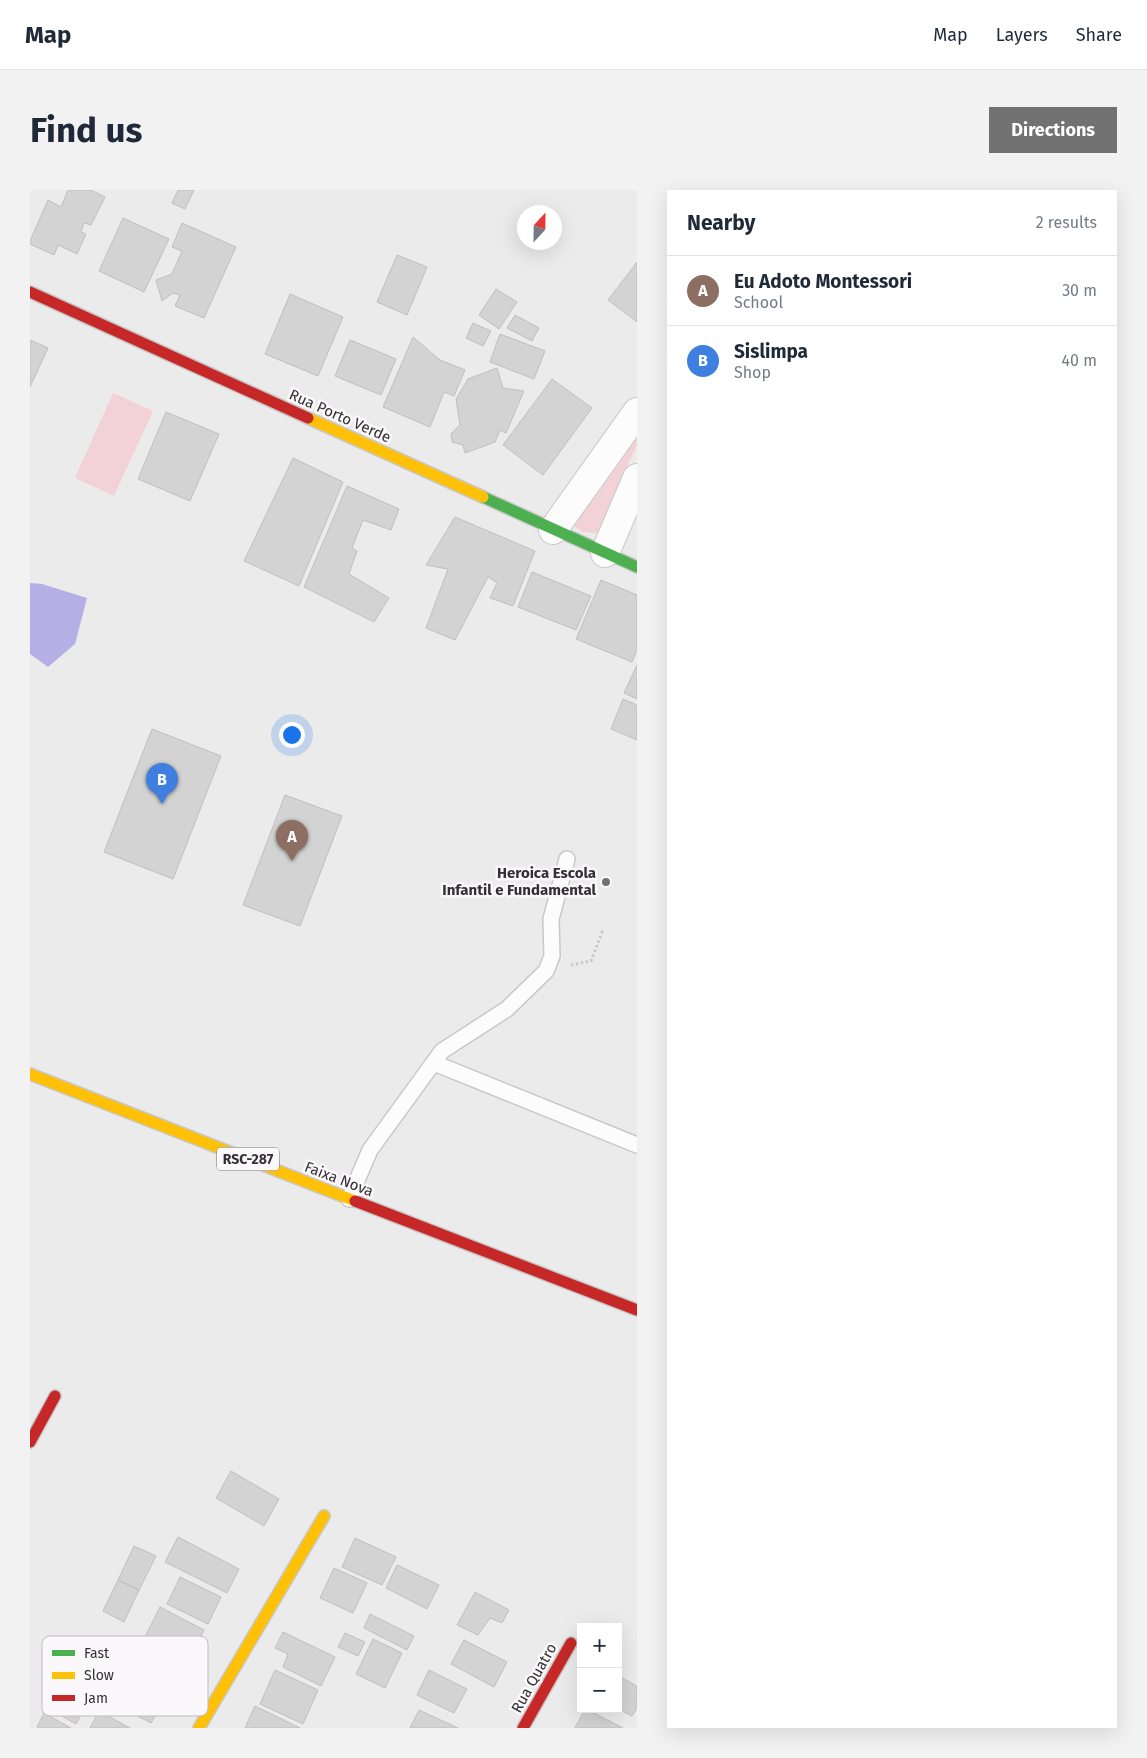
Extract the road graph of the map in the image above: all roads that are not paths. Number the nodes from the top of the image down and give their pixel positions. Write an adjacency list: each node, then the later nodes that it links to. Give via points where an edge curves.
1 (30, 292): 4 (main road, Rua Porto Verde)
2 (637, 412): 4 (street)
3 (637, 478): 5 (street)
4 (553, 530): 5 (main road, Rua Porto Verde)
5 (605, 553): 6 (main road, Rua Porto Verde)
6 (637, 567)
7 (567, 859): 8 (lane, via 551,919 552,956 546,971 507,1008 442,1051)
8 (434, 1063): 10 (lane); 11 (lane, via 370,1150)
9 (30, 1074): 11 (main road, Faixa Nova / RSC-287)
10 (637, 1145)
11 (350, 1199): 12 (main road, Faixa Nova / RSC-287)
12 (637, 1310)
13 (55, 1396): 14 (main road)
14 (30, 1442)
15 (324, 1516): 17 (main road)
16 (571, 1643): 20 (main road, Rua Quatro)
17 (208, 1713)
18 (206, 1716): 19 (main road)
19 (199, 1728)
20 (523, 1728)

